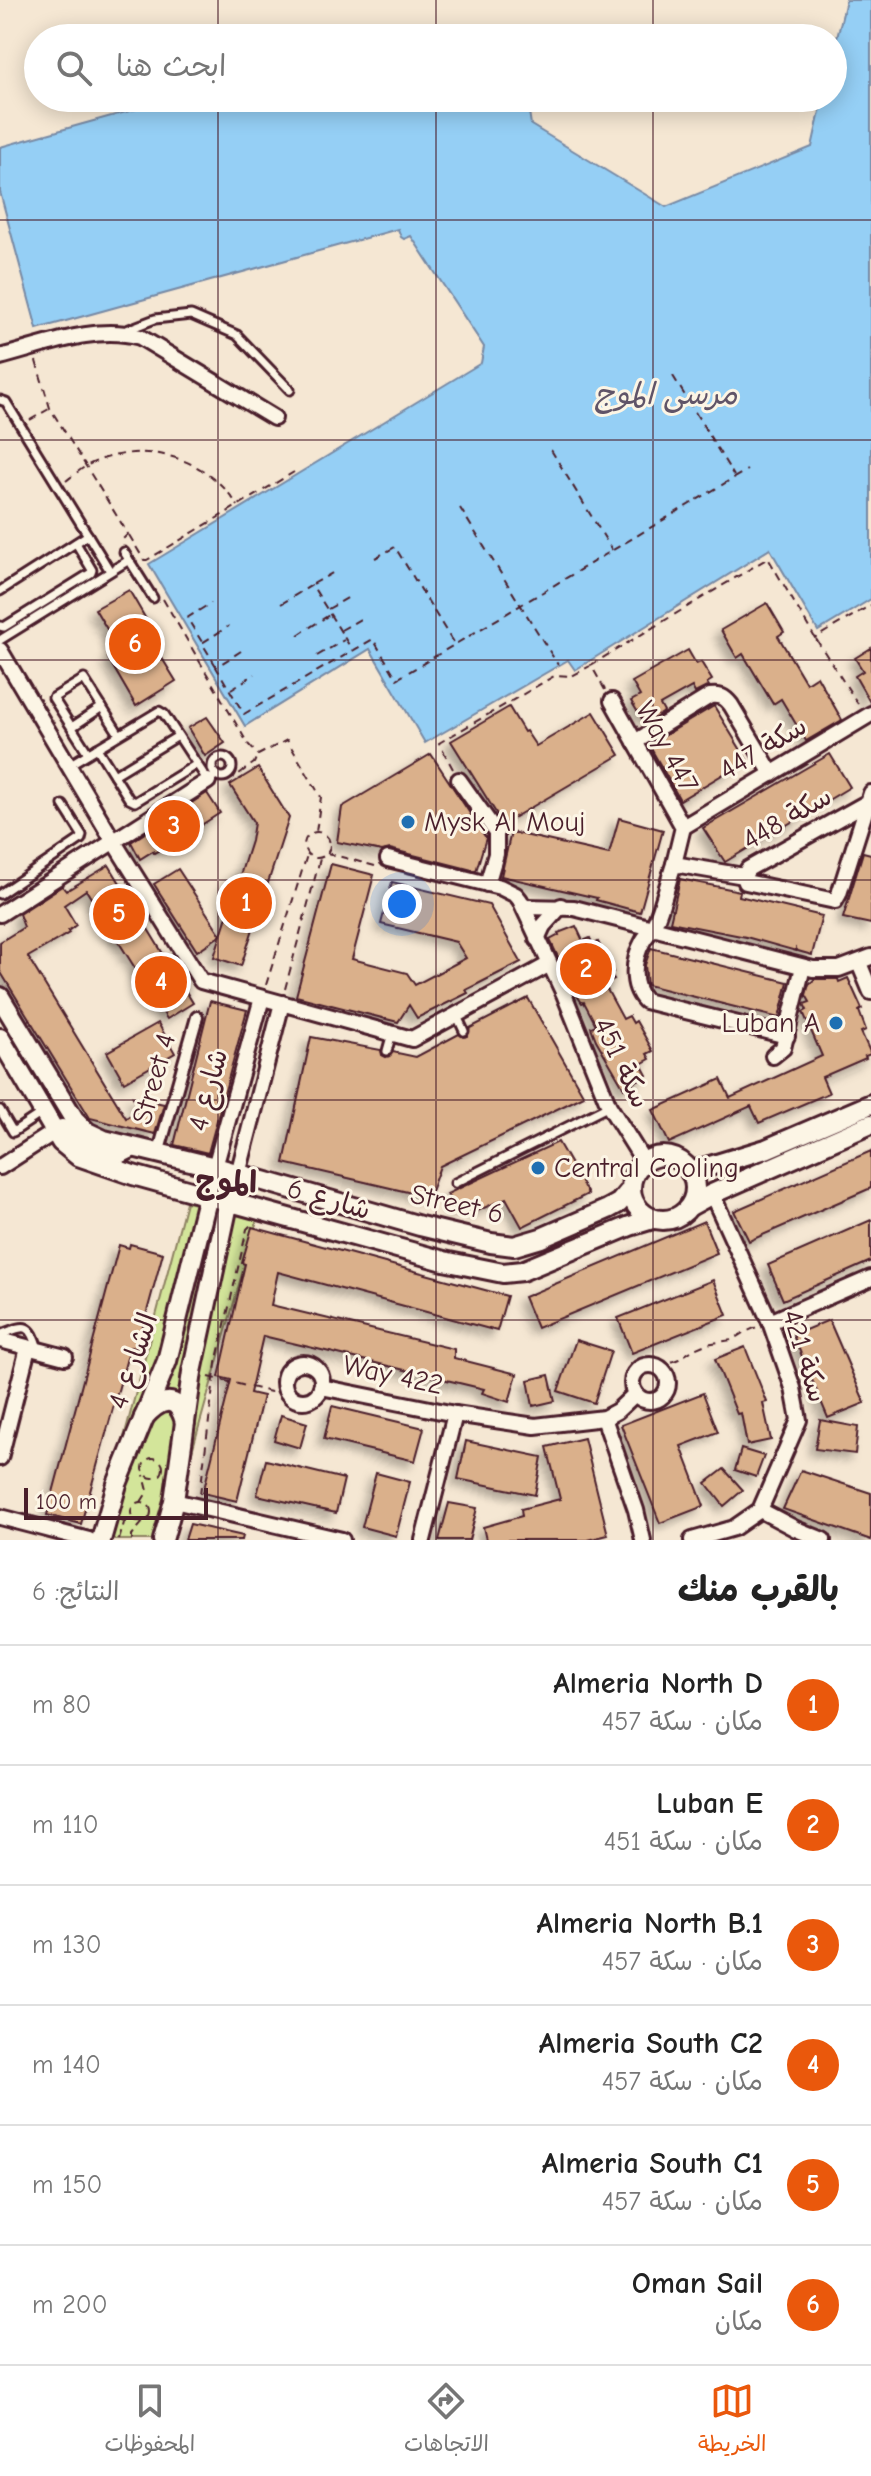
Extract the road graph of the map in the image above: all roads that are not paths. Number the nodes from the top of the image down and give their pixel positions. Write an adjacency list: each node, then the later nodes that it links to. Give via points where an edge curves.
1 (122, 332): 2 (street); 3 (lane, via 155,319 191,315 237,335); 5 (street, via 140,337)
2 (0, 357)
3 (290, 390)
4 (0, 400): 6 (lane)
5 (274, 418)
6 (88, 535): 7 (lane); 10 (lane)
7 (76, 543): 11 (lane); 12 (lane)
8 (124, 552): 9 (lane)
9 (129, 560): 10 (lane); 13 (lane)
10 (106, 564): 11 (lane); 15 (lane)
11 (91, 573): 14 (lane)
12 (0, 591)
13 (156, 596)
14 (0, 626)
15 (0, 640)
16 (0, 650): 27 (street)
17 (612, 701): 23 (street, Way 447)
18 (102, 707): 20 (lane); 20 (lane, via 84,679 53,698); 21 (lane)
19 (869, 716): 28 (street, سكة 447)
20 (72, 727): 25 (lane)
21 (119, 734): 22 (lane, via 159,711); 24 (lane)
22 (178, 736): 26 (lane); 29 (lane)
23 (635, 742): 28 (street, via 719,695 731,705); 34 (street, Way 447)
24 (97, 748): 25 (lane); 29 (lane)
25 (88, 753): 27 (lane)
26 (197, 764): 29 (lane, via 135,802); 30 (lane)
27 (69, 765): 35 (street)
28 (772, 774): 34 (street, سكة 447)
29 (114, 775)
30 (212, 778): 30 (lane, via 215,759 228,758 229,775); 35 (street)
31 (459, 780): 39 (street, via 496,832)
32 (870, 797): 38 (street, سكة 448); 38 (street, سكة 448, via 835,901 747,884)
33 (63, 805): 40 (lane, via 81,839)
34 (683, 827): 37 (street, Way 447)
35 (114, 842): 43 (street); 51 (street, via 201,981)
36 (388, 859): 39 (street)
37 (674, 864): 38 (street); 44 (street, Way 447)
38 (744, 876)
39 (487, 884): 42 (street, via 508,890)
40 (0, 894)
41 (561, 906): 42 (street); 44 (street); 45 (street)
42 (525, 907): 45 (street, سكة 451)
43 (0, 914)
44 (654, 927): 48 (street); 57 (street, Way 447, via 643,941 633,976 645,1001)
45 (537, 939): 47 (street, سكة 451)
46 (865, 960): 48 (street, via 824,970); 49 (street)
47 (548, 965): 53 (street); 62 (street, سكة 451)
48 (803, 967): 57 (street)
49 (871, 992)
50 (0, 997): 67 (street, via 74,1119 104,1140)
51 (262, 998): 52 (street); 71 (street, شارع 4)
52 (282, 1003): 56 (street); 73 (street, شارع 4)
53 (457, 1016): 55 (lane); 56 (street, via 412,1039)
54 (197, 1017): 68 (street, Street 4)
55 (464, 1031)
56 (392, 1033): 59 (lane)
57 (787, 1036): 60 (street)
58 (2, 1045): 64 (street, شارع 6)
59 (387, 1051)
60 (773, 1056)
61 (871, 1104): 72 (street, via 766,1149)
62 (609, 1106): 69 (street, سكة 451); 74 (lane)
63 (0, 1110): 64 (lane, via 13,1132)
64 (43, 1112): 66 (street, شارع 6)
65 (871, 1124): 77 (street)
66 (55, 1131): 67 (street, via 65,1127 80,1141 122,1155); 70 (street); 75 (street, شارع 6, via 78,1156)
67 (136, 1148): 68 (street)
68 (158, 1154): 71 (street)
69 (644, 1162): 72 (street, via 670,1157); 76 (street)
70 (0, 1167)
71 (215, 1167): 73 (street, Street 6); 78 (street, شارع 4)
72 (690, 1172): 80 (street, via 695,1189)
73 (238, 1174): 76 (street, Street 6, via 420,1226 514,1246 608,1209); 79 (street, شارع 4)
74 (455, 1183)
75 (177, 1188): 78 (street, شارع 6); 83 (street, via 196,1201)
76 (630, 1190): 82 (street, via 637,1208)
77 (712, 1194): 80 (street); 86 (street, سكة 421)
78 (209, 1196): 79 (street, شارع 6); 83 (street, الشارع 4)
79 (229, 1200): 81 (street, شارع 6); 84 (street, الشارع 4)
80 (690, 1206): 82 (street, via 674,1219)
81 (256, 1212): 82 (street, شارع 6, via 503,1273 522,1271); 84 (street, via 235,1219)
82 (653, 1219)
83 (203, 1220): 93 (street, الشارع 4, via 167,1361)
84 (221, 1235): 95 (street, الشارع 4)
85 (871, 1278): 86 (street)
86 (770, 1322): 99 (street, سكة 421, via 799,1420)
87 (0, 1338): 88 (street)
88 (33, 1349): 89 (street); 96 (street)
89 (65, 1357)
90 (321, 1387): 90 (street, via 314,1397 296,1399 287,1391 286,1373 307,1363 317,1369); 92 (street, Way 422)
91 (635, 1394): 91 (street, via 632,1378 637,1369 648,1364 667,1376 665,1393 650,1401); 94 (street)
92 (455, 1414): 94 (street, Way 422, via 535,1426); 107 (street, Way 422)
93 (144, 1417): 95 (street, via 158,1404 175,1403); 104 (street, الشارع 4)
94 (604, 1418): 108 (street)
95 (185, 1425): 98 (street, الشارع 4)
96 (4, 1429): 97 (street)
97 (0, 1458)
98 (174, 1501): 102 (street); 105 (street, الشارع 4)
99 (760, 1510): 101 (street); 110 (street)
100 (0, 1517): 103 (street)
101 (717, 1537): 109 (street)
102 (326, 1538): 106 (street)
103 (89, 1540)
104 (101, 1540)
105 (163, 1540)
106 (342, 1540)
107 (423, 1540)
108 (643, 1540)
109 (692, 1540)
110 (823, 1540)

